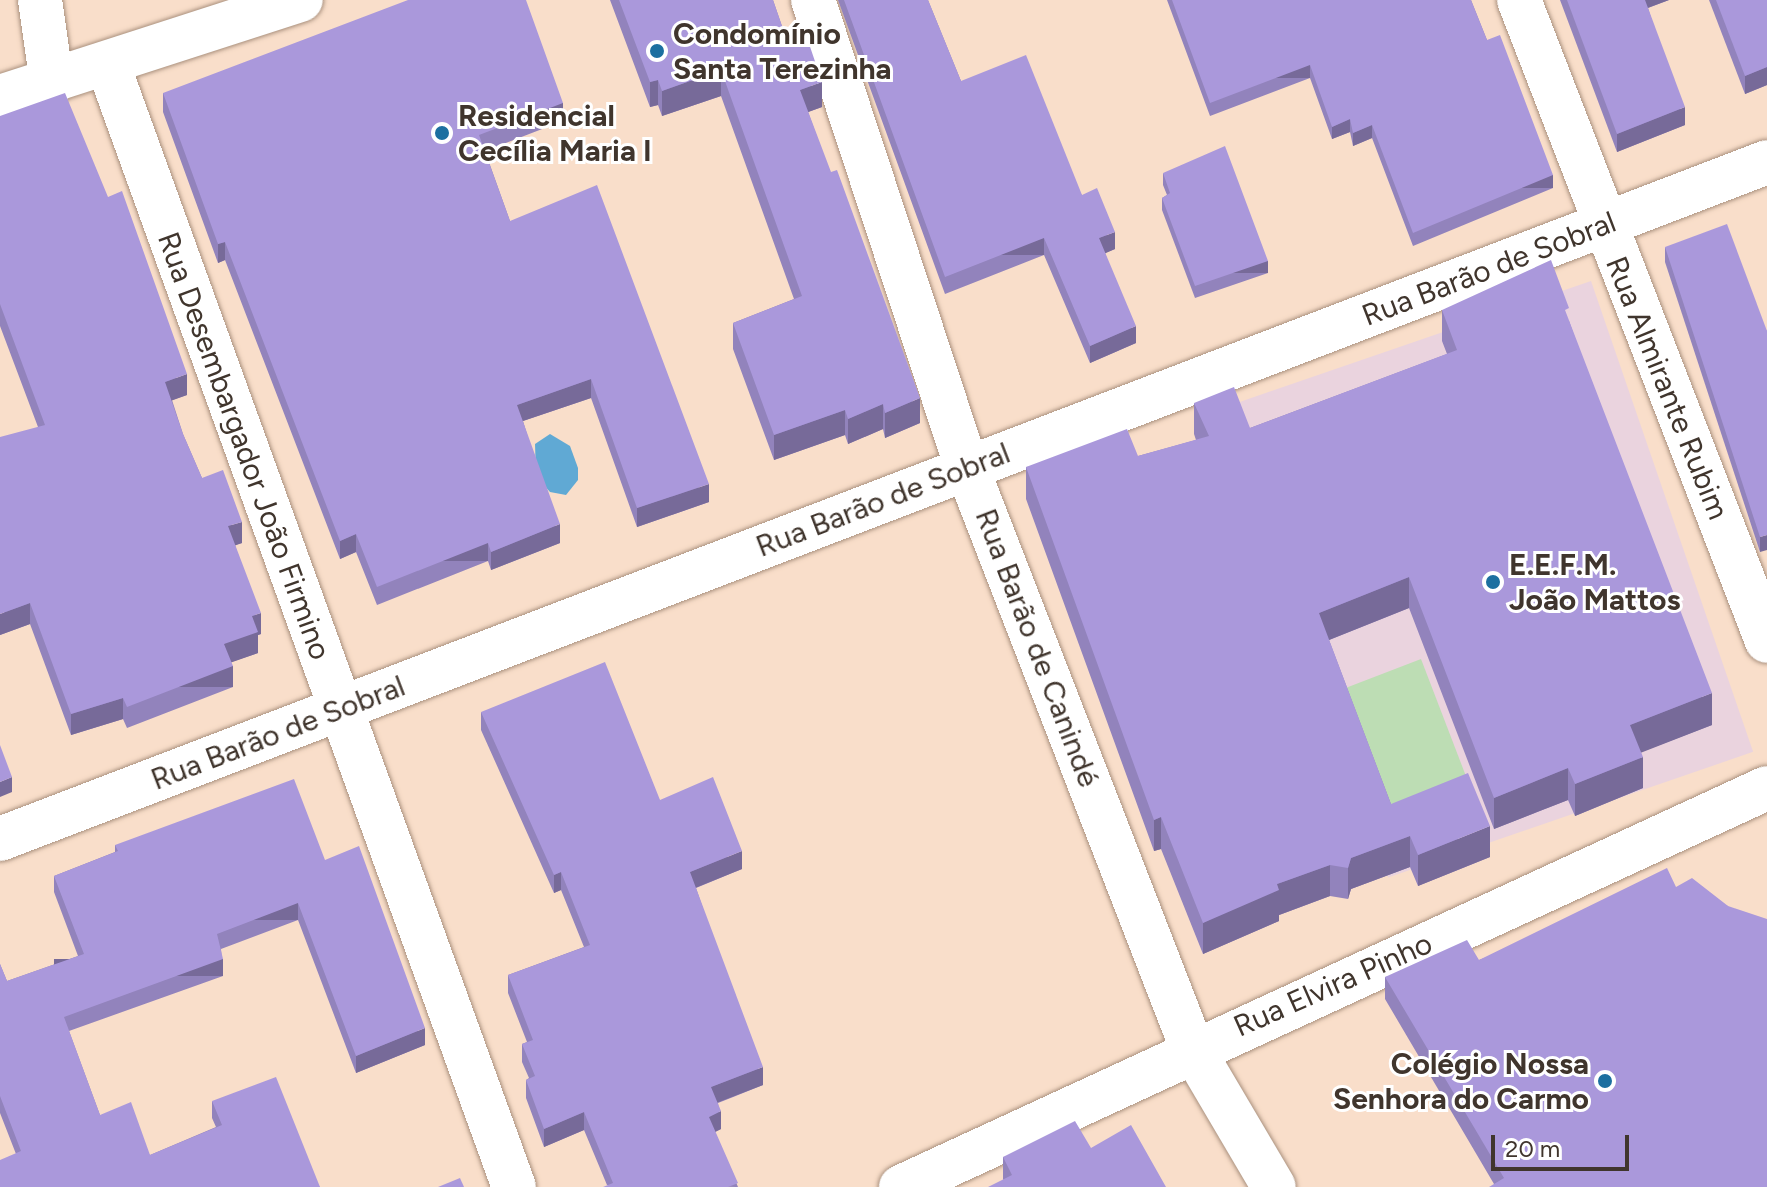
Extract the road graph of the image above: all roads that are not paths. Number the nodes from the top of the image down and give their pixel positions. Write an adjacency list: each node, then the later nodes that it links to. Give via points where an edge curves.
1 (40, 0): 6 (street)
2 (301, 0): 5 (street)
3 (813, 0): 10 (street, Rua Barão de Canindé)
4 (1519, 0): 9 (street, Rua Almirante Rubim)
5 (108, 65): 6 (street); 12 (street, Rua Desembargador João Firmino)
6 (52, 83): 7 (street)
7 (0, 97)
8 (1767, 162): 9 (street, Rua Barão de Sobral)
9 (1603, 226): 10 (street, Rua Barão de Sobral); 11 (street, Rua Almirante Rubim)
10 (967, 468): 12 (street, Rua Barão de Sobral); 15 (street, Rua Barão de Canindé)
11 (1767, 641)
12 (339, 710): 14 (street, Rua Barão de Sobral); 17 (street, Rua Desembargador João Firmino)
13 (1767, 788): 15 (street, Rua Elvira Pinho)
14 (0, 839)
15 (1192, 1048): 16 (street, Rua Elvira Pinho); 19 (street, Rua Barão de Canindé)
16 (968, 1173): 18 (street, Rua Elvira Pinho)
17 (514, 1187)
18 (901, 1187)
19 (1274, 1187)

